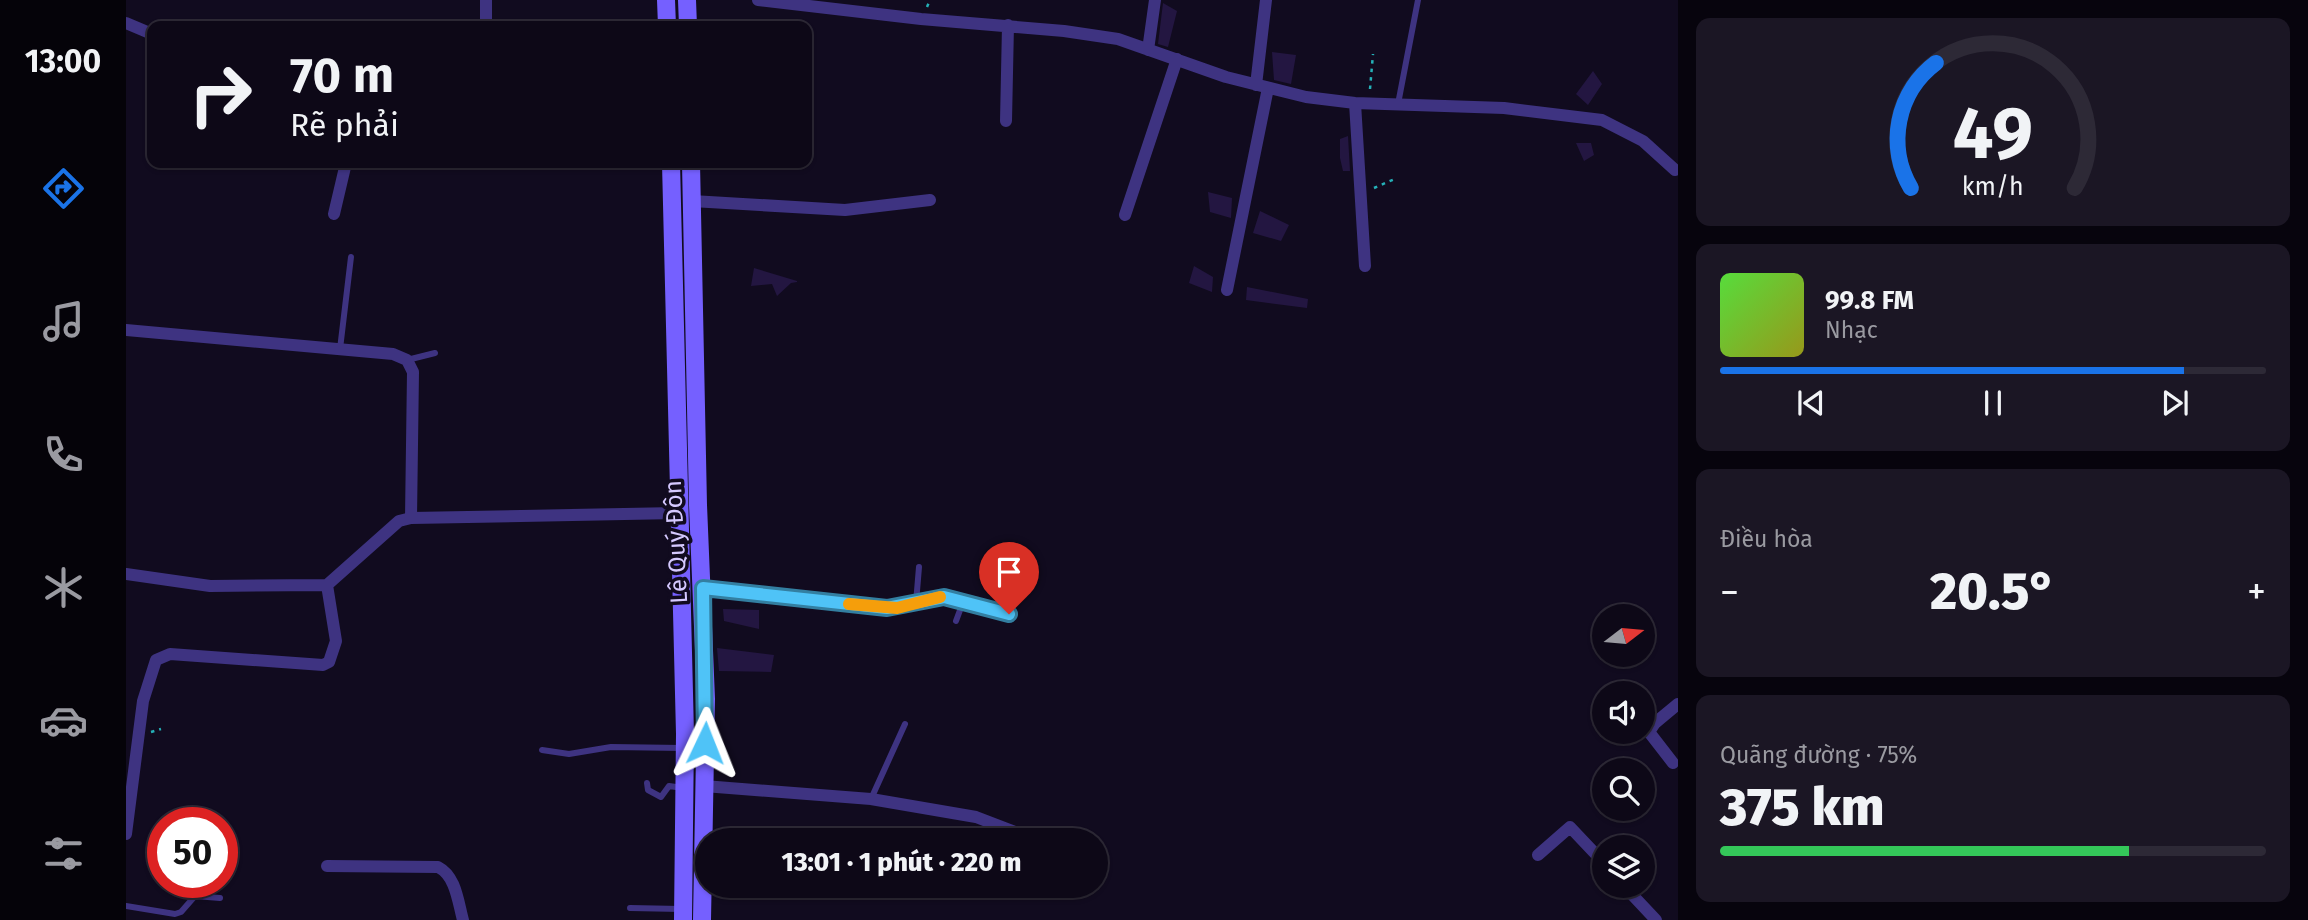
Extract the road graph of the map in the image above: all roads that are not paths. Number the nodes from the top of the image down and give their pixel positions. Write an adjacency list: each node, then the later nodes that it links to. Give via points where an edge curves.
1 (486, 0): 8 (street)
2 (666, 0): 9 (main road)
3 (687, 0): 10 (main road)
4 (758, 0): 12 (street)
5 (1155, 0): 14 (street)
6 (1266, 0): 16 (street)
7 (1418, 0): 18 (lane)
8 (486, 21)
9 (667, 21)
10 (688, 21)
11 (126, 23): 13 (street)
12 (1008, 25): 14 (street, via 1118,39); 19 (street)
13 (147, 32)
14 (1148, 50): 15 (street)
15 (1177, 60): 16 (street); 27 (street)
16 (1262, 86): 17 (street); 30 (street)
17 (1355, 103): 18 (street); 29 (street)
18 (1398, 104): 23 (street, via 1504,108 1602,120 1643,141)
19 (1006, 121)
20 (345, 168): 26 (street)
21 (671, 168): 33 (main road, Lê Quý Đôn)
22 (691, 168): 25 (main road, Lê Quý Đôn)
23 (1675, 170)
24 (930, 200): 25 (street, via 845,210)
25 (692, 201): 32 (main road, Lê Quý Đôn)
26 (334, 214)
27 (1125, 215)
28 (351, 257): 34 (lane)
29 (1365, 266)
30 (1227, 290)
31 (126, 330): 34 (street)
32 (695, 338): 33 (main road); 42 (main road, Lê Quý Đôn)
33 (675, 339): 37 (main road, Lê Quý Đôn)
34 (340, 349): 36 (street, via 393,354)
35 (435, 353): 36 (lane)
36 (407, 360): 38 (street, via 413,372)
37 (677, 513): 38 (street); 49 (main road, Lê Quý Đôn)
38 (411, 518): 41 (street, via 399,521)
39 (919, 567): 44 (lane)
40 (126, 574): 41 (street, via 210,586)
41 (327, 585): 57 (street, via 336,641 329,662 323,665 170,654 156,660 138,735)
42 (703, 588): 44 (street, via 887,608); 53 (main road, Lê Quý Đôn)
43 (963, 602): 44 (street, via 944,597); 45 (street); 46 (lane)
44 (916, 603)
45 (1009, 614)
46 (956, 621)
47 (1678, 704): 51 (street, via 1649,732)
48 (905, 724): 55 (lane)
49 (685, 748): 50 (lane, via 611,747 569,754); 54 (main road, Lê Quý Đôn)
50 (542, 750)
51 (1673, 763)
52 (647, 783): 54 (lane, via 648,790 661,797 669,786)
53 (704, 786): 55 (street); 67 (main road, Lê Quý Đôn)
54 (684, 788): 65 (main road, Lê Quý Đôn)
55 (872, 799): 56 (street, via 976,817)
56 (1005, 828)
57 (126, 834)
58 (1592, 850): 59 (street, via 1570,827)
59 (1538, 855)
60 (327, 866): 66 (street, via 438,867 452,880)
61 (193, 898): 63 (lane, via 175,914)
62 (1635, 898): 68 (street)
63 (126, 906)
64 (630, 908): 65 (lane)
65 (683, 915)
66 (463, 920)
67 (702, 920)
68 (1656, 920)

